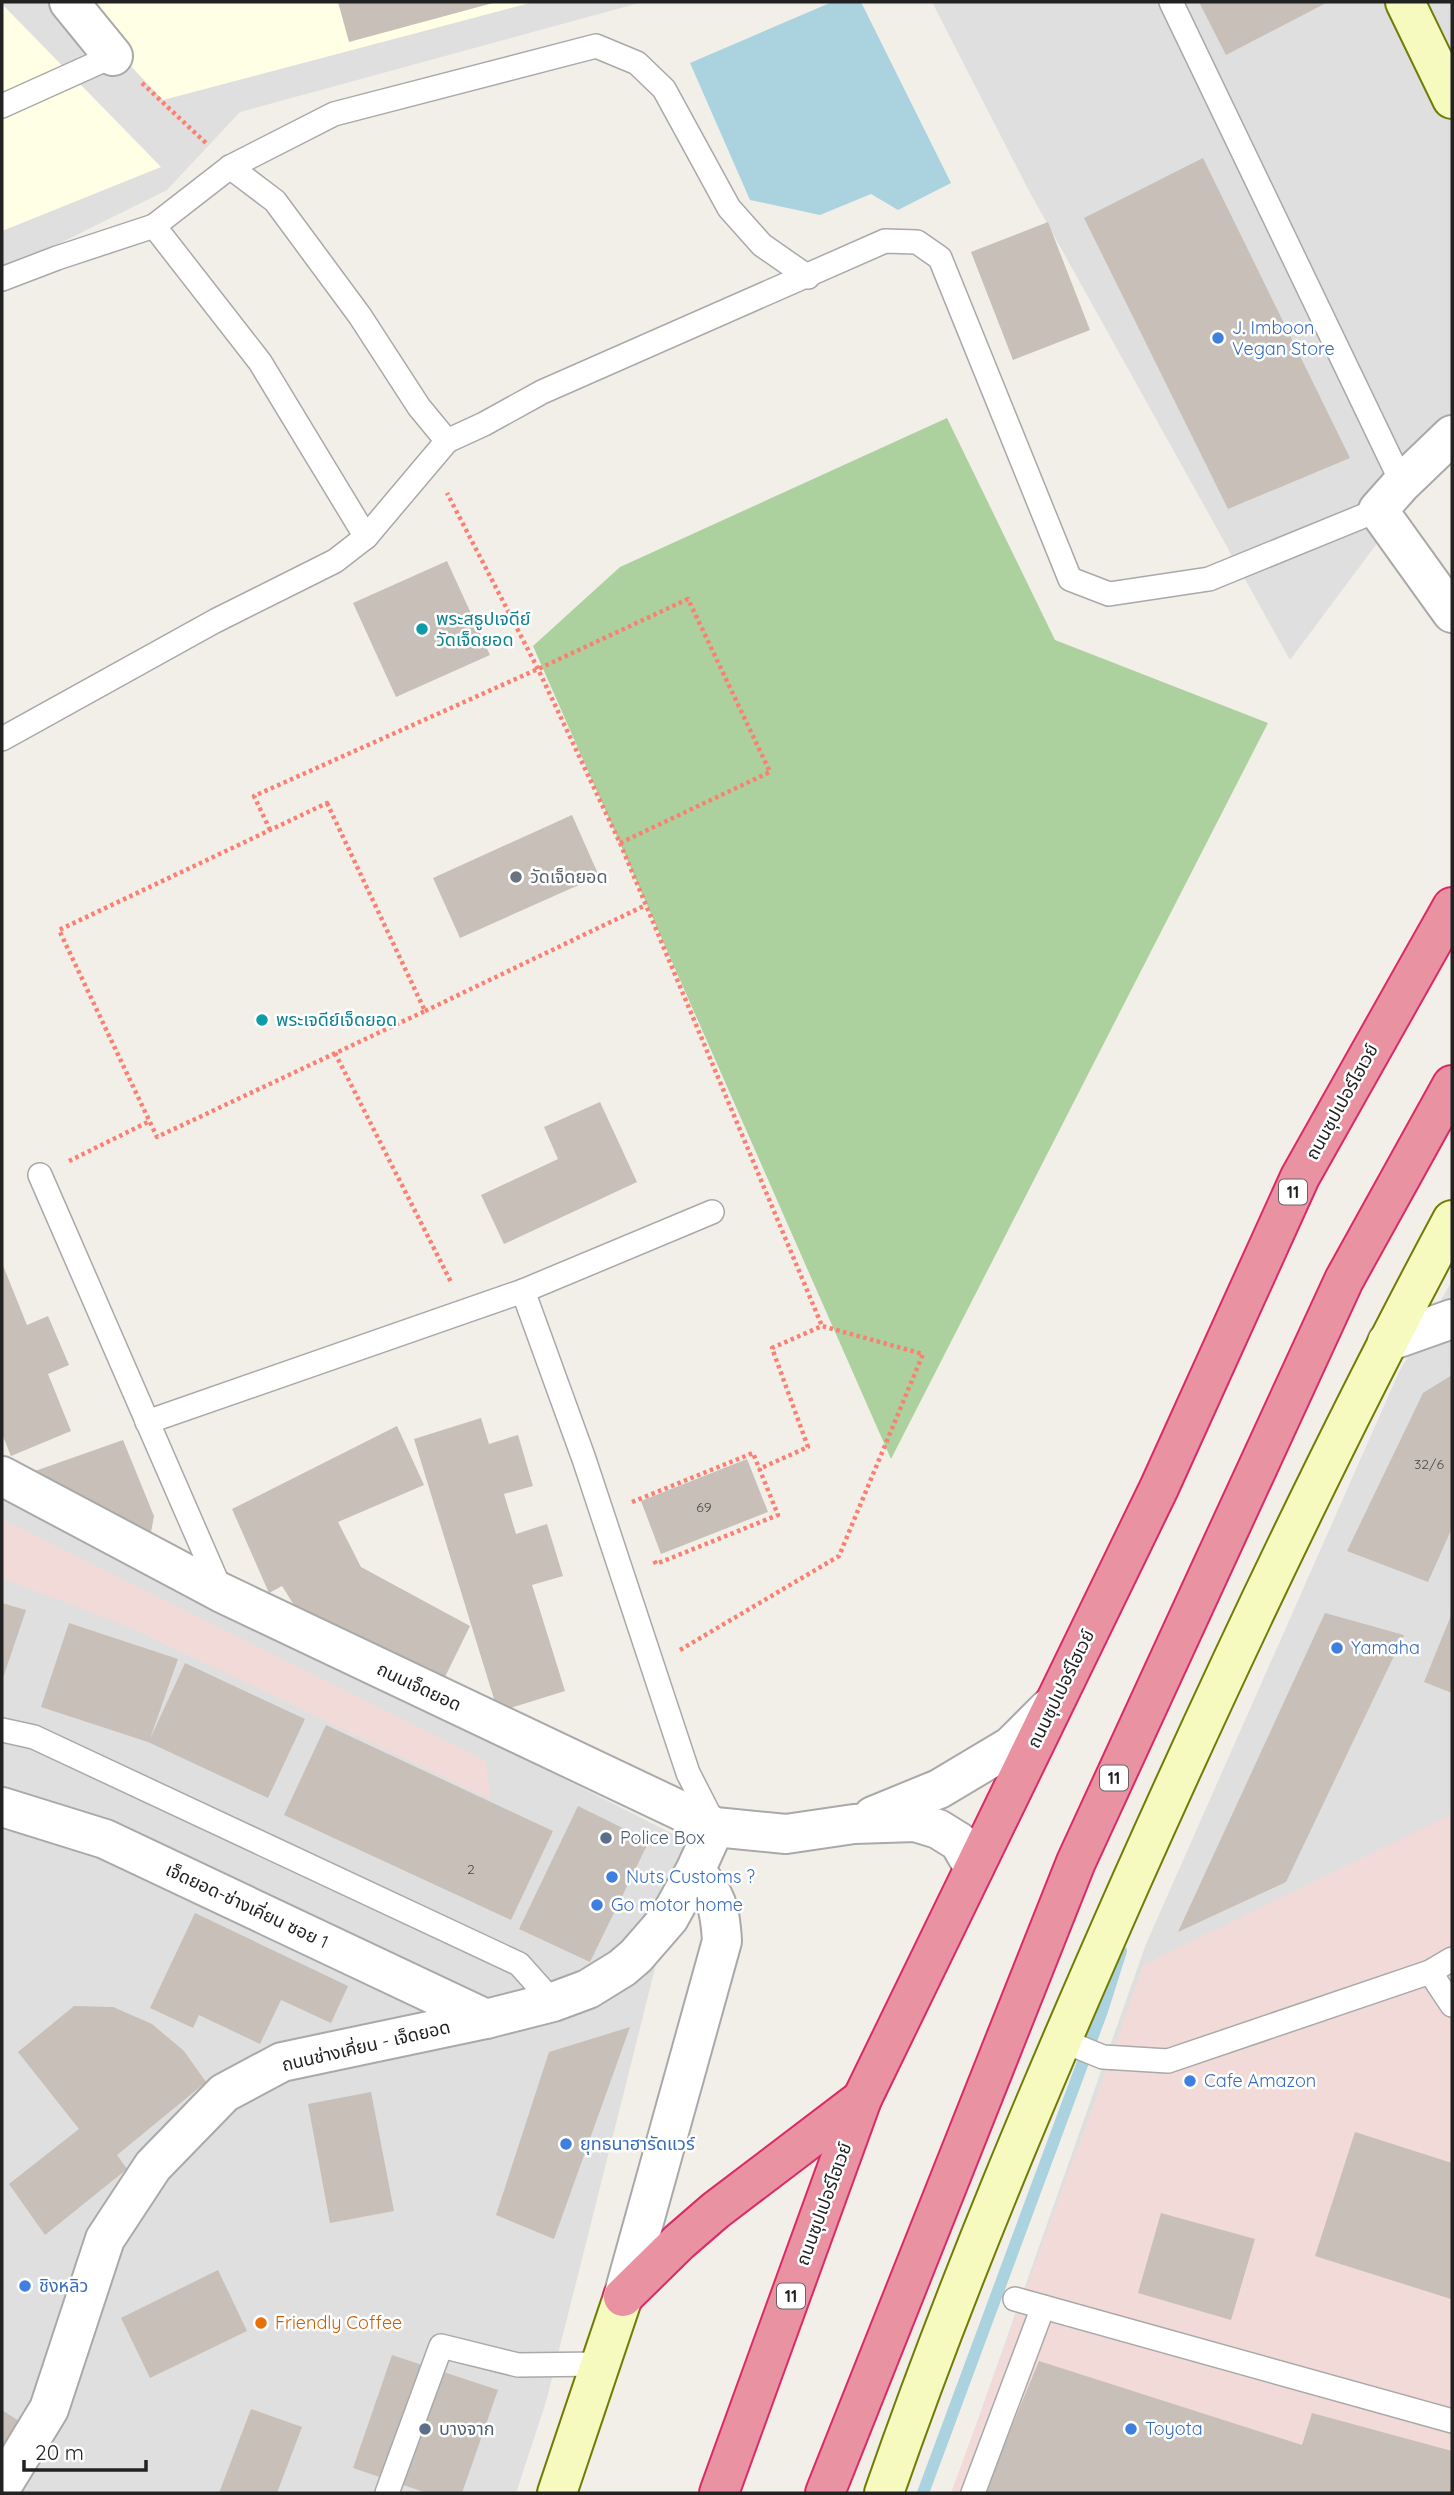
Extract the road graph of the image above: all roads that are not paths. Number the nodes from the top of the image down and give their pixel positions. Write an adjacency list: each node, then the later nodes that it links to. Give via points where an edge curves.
1 (69, 2): 4 (street)
2 (1171, 2): 13 (lane)
3 (1405, 2): 5 (main road)
4 (113, 56): 6 (lane)
5 (1452, 99)
6 (9, 103)
7 (230, 167): 8 (lane); 9 (lane, via 334,114 596,46 637,63 664,89 729,208 762,245); 12 (lane, via 275,201)
8 (154, 226): 10 (lane); 14 (lane, via 260,362)
9 (808, 277): 12 (lane, via 542,392); 13 (lane, via 885,241 917,242 940,258 1070,579 1109,594 1209,579)
10 (2, 279)
11 (1452, 435): 13 (street)
12 (447, 440): 14 (lane)
13 (1390, 497): 15 (street)
14 (366, 537): 16 (lane, via 335,561 215,621)
15 (1452, 613)
16 (2, 739)
17 (1452, 907): 28 (highway, ถนนซุปเปอร์ไฮเวย์ / 11, via 1300,1177 1159,1489)
18 (1452, 1086): 51 (highway, 11, via 1344,1280 1076,1862)
19 (40, 1175): 25 (lane)
20 (712, 1213): 22 (lane)
21 (1452, 1220): 24 (main road)
22 (523, 1291): 25 (lane); 32 (lane, via 688,1773)
23 (1452, 1319): 24 (street)
24 (1387, 1342): 40 (main road, via 1181,1771)
25 (147, 1422): 27 (lane)
26 (2, 1476): 27 (street, ถนนเจ็ดยอด)
27 (222, 1593): 32 (street, ถนนเจ็ดยอด)
28 (1055, 1701): 31 (street, ถนนเจ็ดยอด, via 1011,1746 939,1789); 33 (highway, ถนนซุปเปอร์ไฮเวย์ / 11)
29 (2, 1730): 37 (lane, via 34,1737 519,1964)
30 (2, 1807): 39 (street, เจ็ดยอด-ช่างเคี่ยน ซอย 1, via 105,1839)
31 (854, 1824): 32 (street, ถนนเจ็ดยอด, via 786,1834); 33 (street, ถนนเจ็ดยอด, via 915,1822 937,1829 959,1842)
32 (715, 1827): 34 (street, ถนนช่างเคี่ยน - เจ็ดยอด)
33 (974, 1868): 41 (highway, ถนนซุปเปอร์ไฮเวย์ / 11)
34 (695, 1871): 37 (street, ถนนช่างเคี่ยน - เจ็ดยอด, via 669,1918 644,1949 588,1989); 42 (street, via 713,1892 722,1941)
35 (1452, 1959): 36 (lane)
36 (1430, 1972): 38 (lane); 40 (lane, via 1168,2061 1104,2057)
37 (553, 2002): 39 (street, ถนนช่างเคี่ยน - เจ็ดยอด)
38 (1452, 2005)
39 (486, 2019): 47 (street, ถนนช่างเคี่ยน - เจ็ดยอด, via 282,2062 224,2093 153,2166 105,2239 49,2409)
40 (1069, 2043): 52 (main road, via 962,2285)
41 (862, 2099): 42 (highway, via 716,2210); 50 (highway, ถนนซุปเปอร์ไฮเวย์ / 11)
42 (623, 2297): 45 (main road)
43 (1015, 2299): 44 (lane)
44 (1043, 2307): 46 (lane); 53 (lane)
45 (601, 2364): 48 (lane, via 517,2365 441,2346); 49 (main road)
46 (1452, 2421)
47 (2, 2486)
48 (387, 2493)
49 (557, 2493)
50 (719, 2493)
51 (825, 2493)
52 (884, 2493)
53 (973, 2493)

